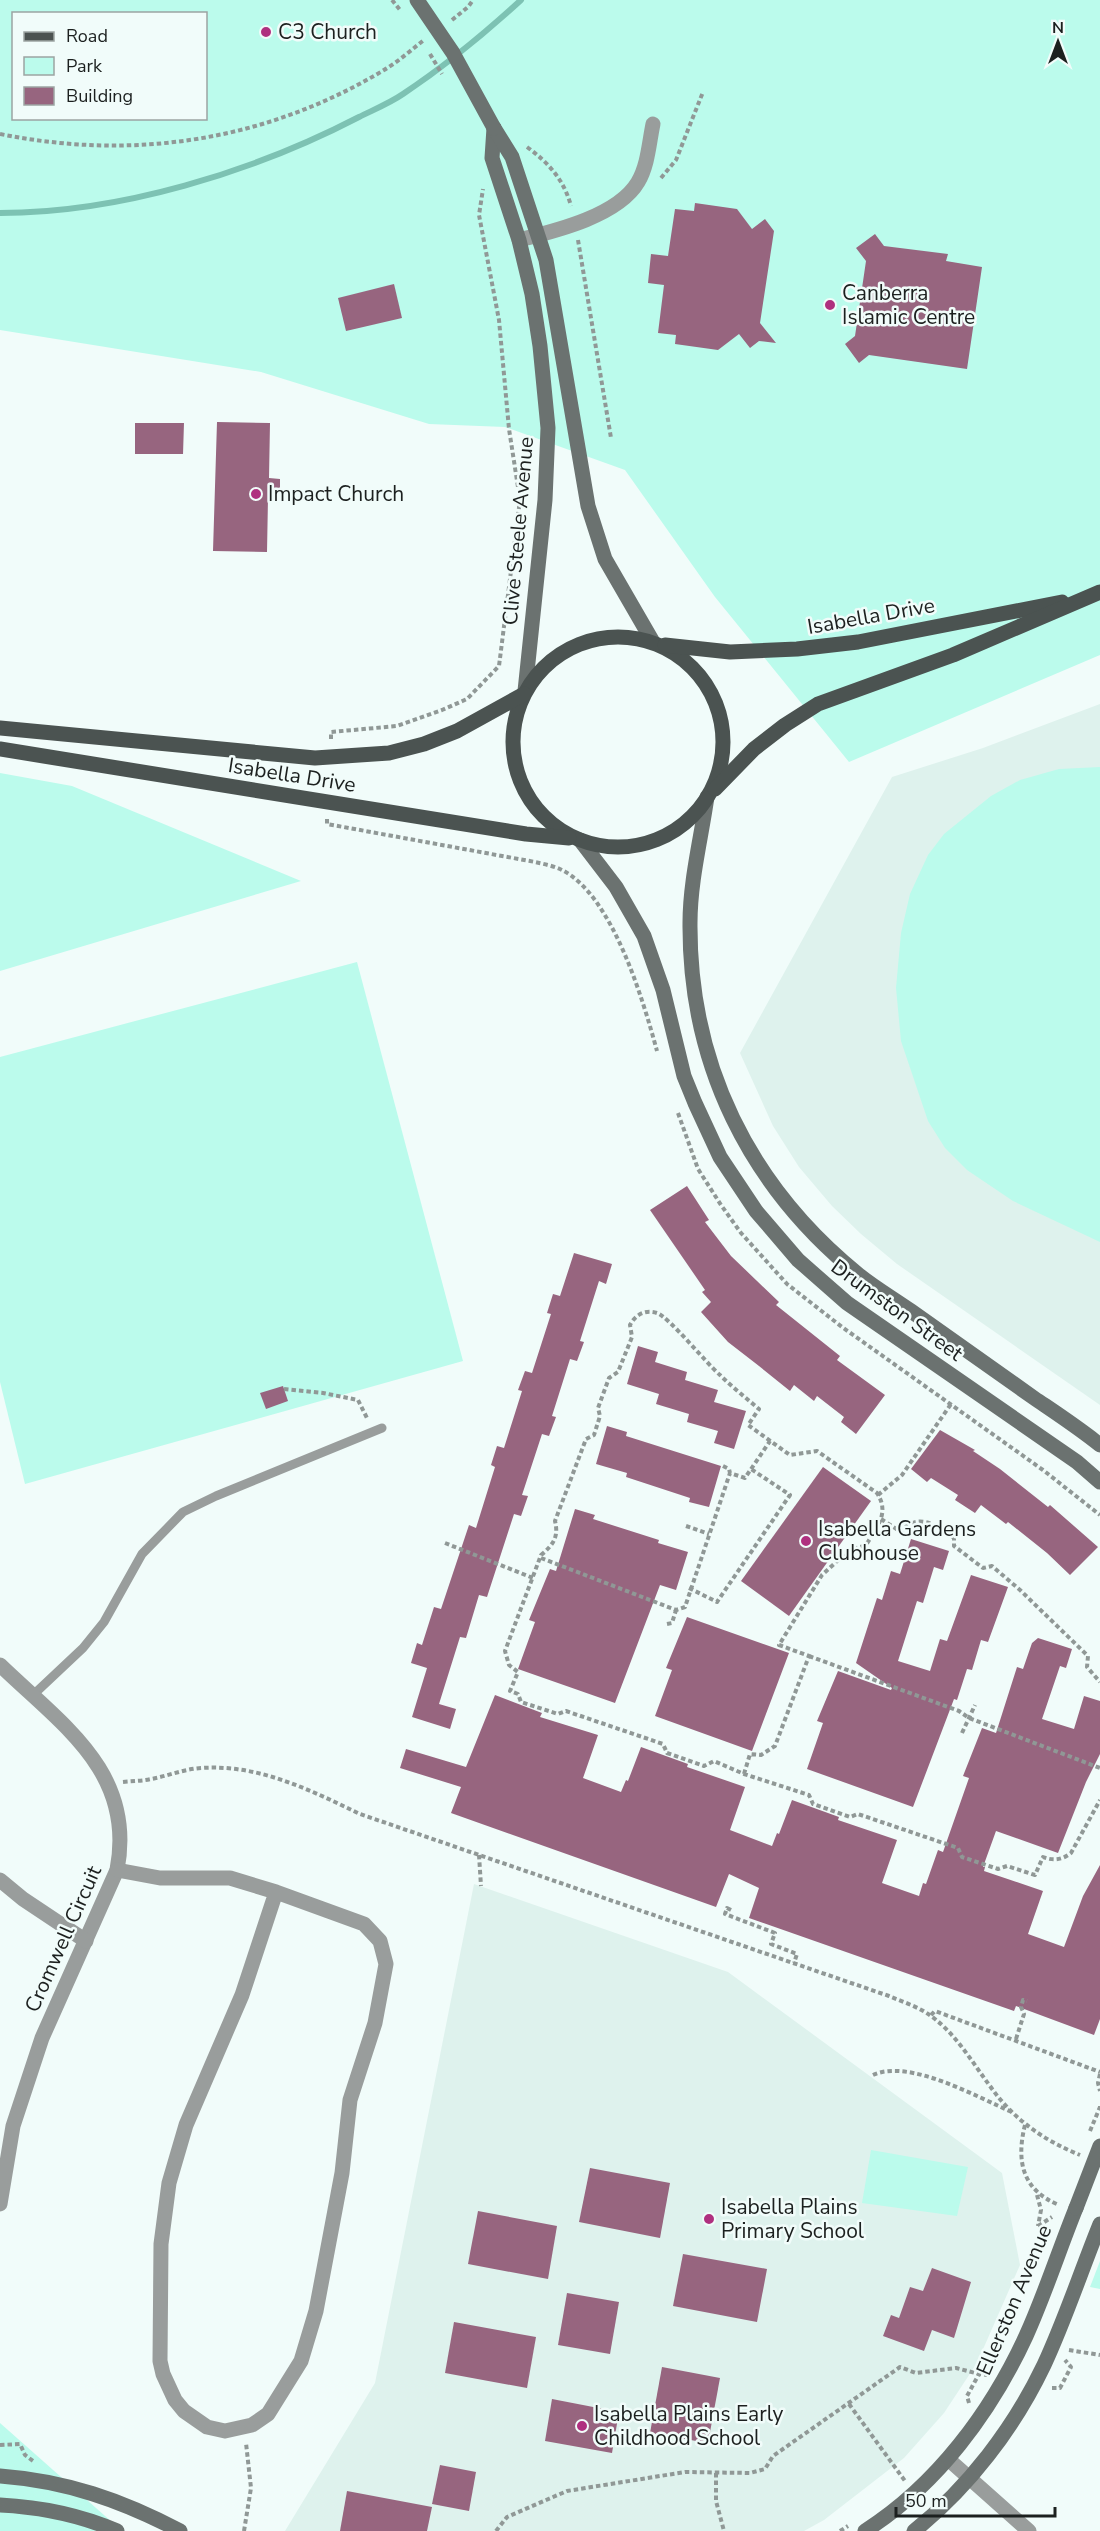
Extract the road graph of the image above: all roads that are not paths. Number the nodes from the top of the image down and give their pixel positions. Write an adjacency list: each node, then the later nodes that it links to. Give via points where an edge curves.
1 (417, 0): 3 (street, bridge, via 453,53)
2 (653, 124): 4 (street, via 645,167 637,184 621,201 586,219)
3 (494, 128): 4 (street, via 512,156); 5 (street, Clive Steele Avenue, via 492,158)
4 (540, 235): 5 (street); 6 (street)
5 (519, 240): 7 (street, Clive Steele Avenue)
6 (552, 290): 7 (street); 9 (street, via 588,506 604,559)
7 (532, 294): 10 (street, Clive Steele Avenue, via 548,428 545,500)
8 (1095, 594): 9 (main road, Isabella Drive, via 858,642 797,650 730,652); 13 (main road, Isabella Drive, via 953,655 818,704 754,749)
9 (654, 643): 10 (main road, via 620,636 584,642 552,659); 13 (main road, via 687,662 718,707 723,743 719,770)
10 (525, 692): 11 (main road, Isabella Drive, via 458,731 389,753 305,757); 14 (main road, via 512,738 517,774 535,807 555,826)
11 (0, 728)
12 (0, 749): 14 (main road, Isabella Drive, via 526,834)
13 (708, 796): 14 (main road, via 685,822 653,841 616,847); 16 (street, Drumston Street, via 694,875 691,968 709,1059 724,1103 745,1144 777,1193 816,1237 860,1276)
14 (579, 839): 17 (street, Drumston Street, via 616,887 644,936 663,990 684,1076 720,1157 756,1211 798,1260 847,1303 1077,1462)
15 (378, 1429): 19 (lane, via 183,1512 142,1554 104,1622 83,1648)
16 (1100, 1445)
17 (1100, 1482)
18 (0, 1665): 19 (street, Cromwell Circuit)
19 (32, 1696): 20 (street, Cromwell Circuit, via 84,1746 104,1773 120,1820)
20 (117, 1870): 22 (street, via 160,1878 230,1878); 23 (street, Cromwell Circuit)
21 (0, 1880): 23 (street)
22 (276, 1892): 22 (street, via 242,1995 186,2125 169,2183 161,2244 163,2374 179,2405 207,2427 225,2431 252,2425 268,2414 308,2345 342,2173 350,2100 375,2023 386,1964 380,1941 364,1924)
23 (86, 1941): 24 (street, Cromwell Circuit)
24 (7, 2125): 26 (street, Cromwell Circuit)
25 (1100, 2146): 28 (street, Ellerston Avenue, bridge, via 1065,2206 1027,2335 984,2412)
26 (0, 2204)
27 (1100, 2224): 30 (street, via 1044,2365 1012,2422)
28 (948, 2459): 30 (street); 34 (street, Ellerston Avenue)
29 (0, 2476): 33 (street, via 71,2486)
30 (969, 2478): 35 (street); 36 (street)
31 (0, 2505): 32 (street, via 64,2514)
32 (117, 2531)
33 (180, 2531)
34 (866, 2531)
35 (914, 2531)
36 (1029, 2531)

